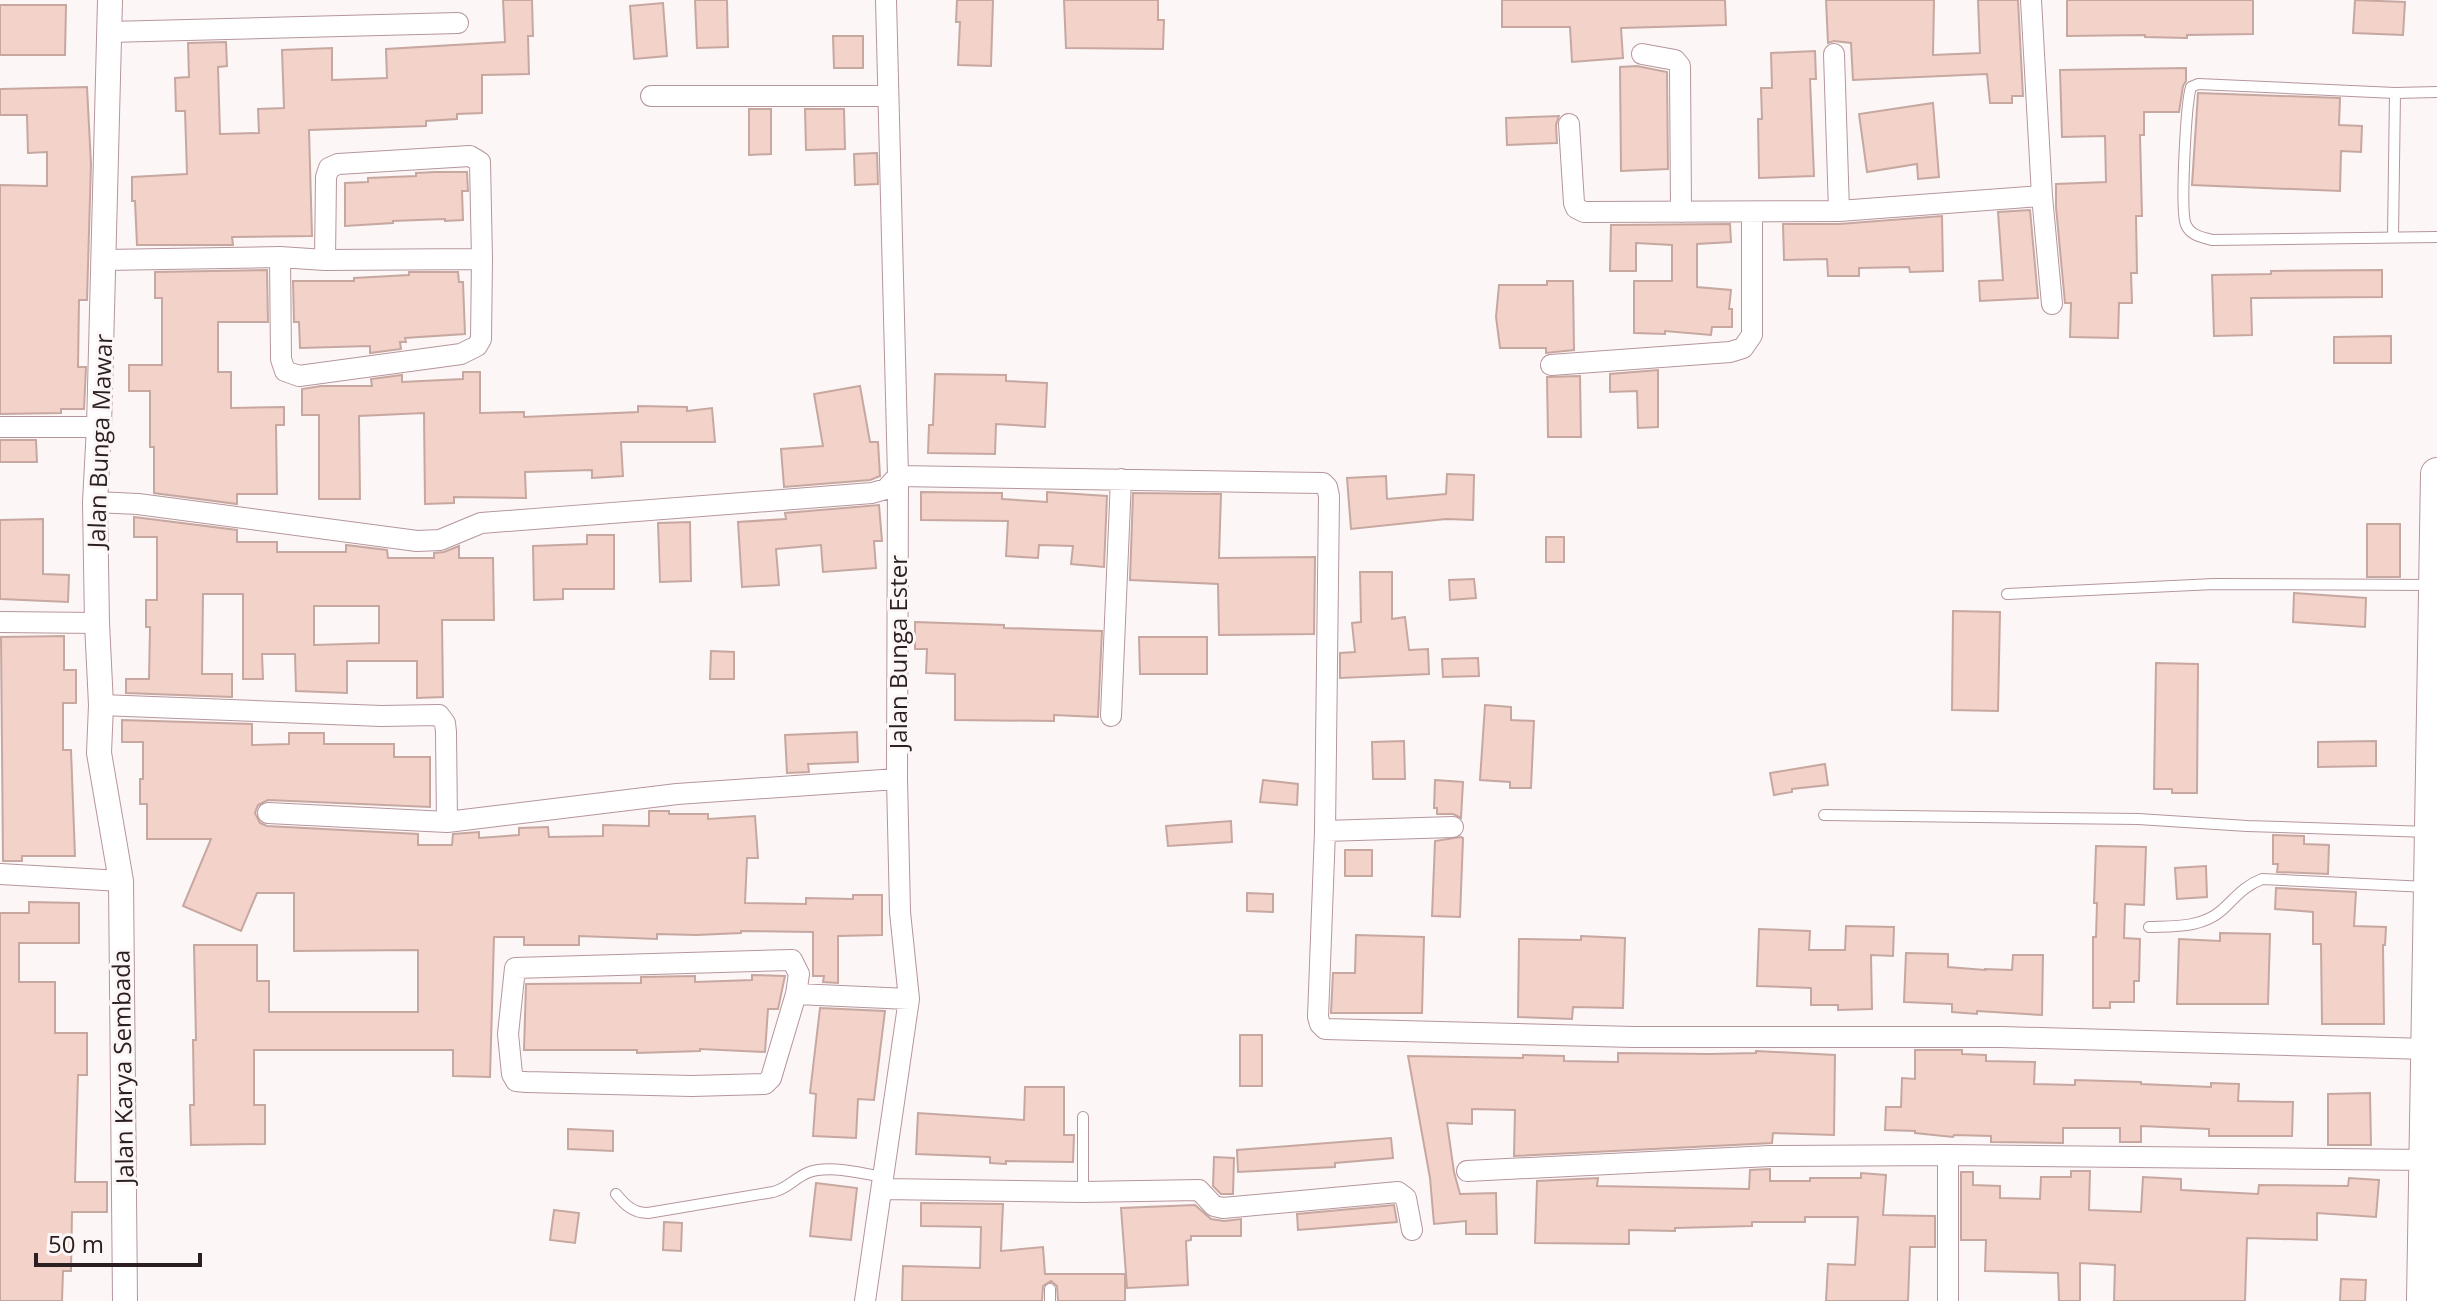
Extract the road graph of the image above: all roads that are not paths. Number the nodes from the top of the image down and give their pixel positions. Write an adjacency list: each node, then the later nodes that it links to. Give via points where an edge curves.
1 (110, 0): 5 (street, Jalan Bunga Mawar)
2 (886, 0): 11 (street, Jalan Bunga Ester)
3 (2031, 0): 13 (street)
4 (458, 23): 5 (street)
5 (109, 32): 21 (street, Jalan Bunga Mawar)
6 (1642, 54): 15 (street, via 1675,60 1680,66)
7 (1834, 54): 14 (street)
8 (2437, 92): 9 (lane)
9 (2395, 93): 17 (lane); 17 (lane, via 2193,85 2183,198 2187,228 2212,240)
10 (651, 96): 11 (street)
11 (888, 96): 28 (street, Jalan Bunga Ester)
12 (1569, 124): 15 (street, via 1576,208)
13 (2042, 196): 14 (street); 23 (street)
14 (1839, 211): 16 (street)
15 (1681, 212): 16 (street)
16 (1752, 213): 24 (street, via 1752,335 1743,348)
17 (2393, 237): 18 (lane)
18 (2437, 237)
19 (280, 257): 20 (street, via 281,359 285,371 299,376 461,354 477,346); 21 (street); 22 (street)
20 (482, 259): 22 (street); 22 (street, via 481,166 470,156 329,168)
21 (104, 260): 26 (street, Jalan Bunga Mawar)
22 (325, 260)
23 (2052, 304)
24 (1551, 365)
25 (0, 427): 26 (street)
26 (99, 427): 30 (street, Jalan Bunga Mawar)
27 (2437, 474): 31 (highway)
28 (898, 476): 29 (street); 30 (street, via 886,489 872,493 481,523 440,540 417,541); 38 (street, Jalan Bunga Ester)
29 (1121, 479): 37 (street); 43 (street, via 1317,482 1327,487)
30 (95, 502): 34 (street, Jalan Bunga Mawar)
31 (2435, 585): 32 (lane, via 2214,584); 35 (highway)
32 (2007, 594)
33 (0, 622): 34 (street)
34 (97, 623): 36 (street, Jalan Bunga Mawar)
35 (2435, 699): 44 (highway)
36 (101, 705): 41 (street, via 439,715 446,732); 46 (street, Jalan Bunga Mawar, via 99,753)
37 (1111, 716)
38 (897, 779): 41 (street, via 677,794); 50 (street, Jalan Bunga Ester, via 900,912)
39 (268, 813): 41 (street)
40 (1824, 815): 44 (lane, via 2138,819)
41 (447, 822)
42 (1453, 827): 43 (street)
43 (1325, 831): 51 (street, via 1318,1017 1329,1030 2002,1037)
44 (2431, 832): 47 (highway)
45 (0, 874): 46 (street)
46 (121, 881): 61 (street, Jalan Karya Sembada)
47 (2430, 887): 48 (lane, via 2262,879 2247,885 2205,921); 51 (highway)
48 (2149, 927)
49 (796, 994): 49 (street, via 765,1084 526,1082 516,1081 512,1074 508,1034 515,968 792,960 799,974); 50 (street)
50 (909, 999): 56 (street, Jalan Bunga Ester)
51 (2427, 1049): 54 (highway)
52 (1083, 1117): 57 (lane)
53 (1948, 1155): 54 (street); 55 (street, via 1770,1156); 64 (street)
54 (2426, 1160): 65 (highway)
55 (1467, 1171)
56 (884, 1183): 57 (street); 58 (lane, via 824,1169 781,1191 648,1213 627,1206); 62 (street, Jalan Bunga Ester)
57 (1083, 1192): 59 (street, via 1199,1190 1223,1208 1398,1192 1406,1198)
58 (616, 1194)
59 (1412, 1230)
60 (1050, 1289): 63 (lane)
61 (125, 1301)
62 (865, 1301)
63 (1050, 1301)
64 (1948, 1301)
65 (2423, 1301)

